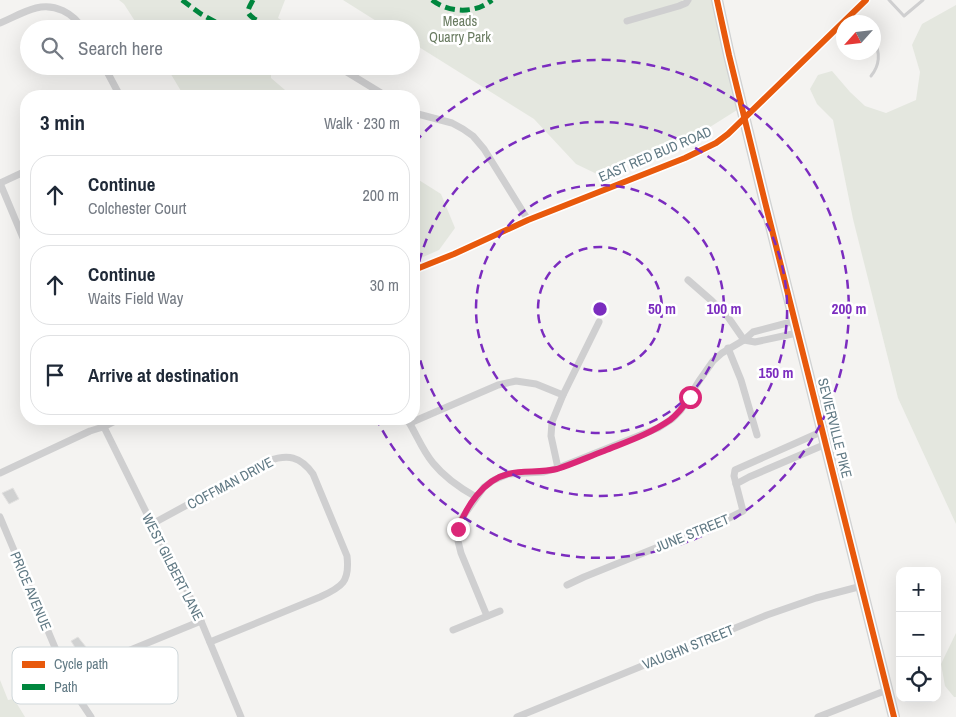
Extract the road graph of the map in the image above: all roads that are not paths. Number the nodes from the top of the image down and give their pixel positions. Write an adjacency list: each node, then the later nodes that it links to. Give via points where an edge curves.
1 (688, 0): 8 (street, via 679,6)
2 (717, 0): 18 (street, SEVIERVILLE PIKE)
3 (866, 0): 6 (street, EAST RED BUD ROAD)
4 (889, 0): 5 (lane, via 904,16)
5 (923, 0)
6 (850, 15)
7 (76, 20): 9 (street, via 58,8 48,7 37,8)
8 (627, 21)
9 (0, 23)
10 (836, 29): 18 (street, EAST RED BUD ROAD)
11 (878, 60): 14 (lane)
12 (109, 75): 15 (street)
13 (351, 75): 16 (street)
14 (871, 76)
15 (117, 90)
16 (376, 90)
17 (420, 115): 21 (street, via 452,123 473,136)
18 (745, 118): 21 (street, EAST RED BUD ROAD, via 705,149); 25 (street, SEVIERVILLE PIKE)
19 (20, 174): 20 (street)
20 (0, 183): 22 (street)
21 (528, 220): 23 (street, EAST RED BUD ROAD)
22 (20, 231)
23 (420, 268)
24 (688, 280): 28 (street, via 728,317)
25 (794, 321): 27 (street, SEVIERVILLE PIKE); 28 (street, via 753,332)
26 (599, 322): 30 (street)
27 (798, 333): 28 (street, via 755,342); 35 (street, SEVIERVILLE PIKE)
28 (744, 340): 29 (street)
29 (728, 348): 36 (street); 38 (street, via 713,361 672,419 658,428)
30 (563, 395): 31 (street, via 536,384 516,381); 38 (street, via 552,422 551,436)
31 (420, 416)
32 (107, 425): 34 (street)
33 (410, 425): 41 (street, via 432,463 446,477)
34 (103, 427): 39 (street); 43 (street, WEST GILBERT LANE)
35 (823, 431): 37 (street, SEVIERVILLE PIKE); 40 (street, via 735,470)
36 (757, 435)
37 (826, 444): 40 (street); 45 (street, SEVIERVILLE PIKE)
38 (558, 468): 41 (street, via 508,474 484,486)
39 (0, 473)
40 (736, 484): 44 (street, JUNE STREET, via 743,511)
41 (476, 497): 47 (street, via 462,518 458,541)
42 (0, 517): 51 (street, PRICE AVENUE)
43 (152, 524): 48 (street, WEST GILBERT LANE); 50 (street, COFFMAN DRIVE, via 279,457 298,459 313,474 347,556 348,566 343,582 336,590)
44 (567, 585)
45 (862, 586): 53 (street, SEVIERVILLE PIKE); 57 (street, VAUGHN STREET, via 767,615)
46 (500, 611): 47 (street)
47 (487, 616): 49 (street)
48 (201, 621): 50 (street, WEST GILBERT LANE); 52 (street)
49 (453, 630)
50 (210, 642): 56 (street, WEST GILBERT LANE)
51 (55, 647)
52 (138, 647)
53 (887, 690): 58 (street); 59 (street, SEVIERVILLE PIKE)
54 (83, 704): 55 (street, PRICE AVENUE)
55 (91, 717)
56 (242, 717)
57 (517, 717)
58 (818, 717)
59 (894, 717)

